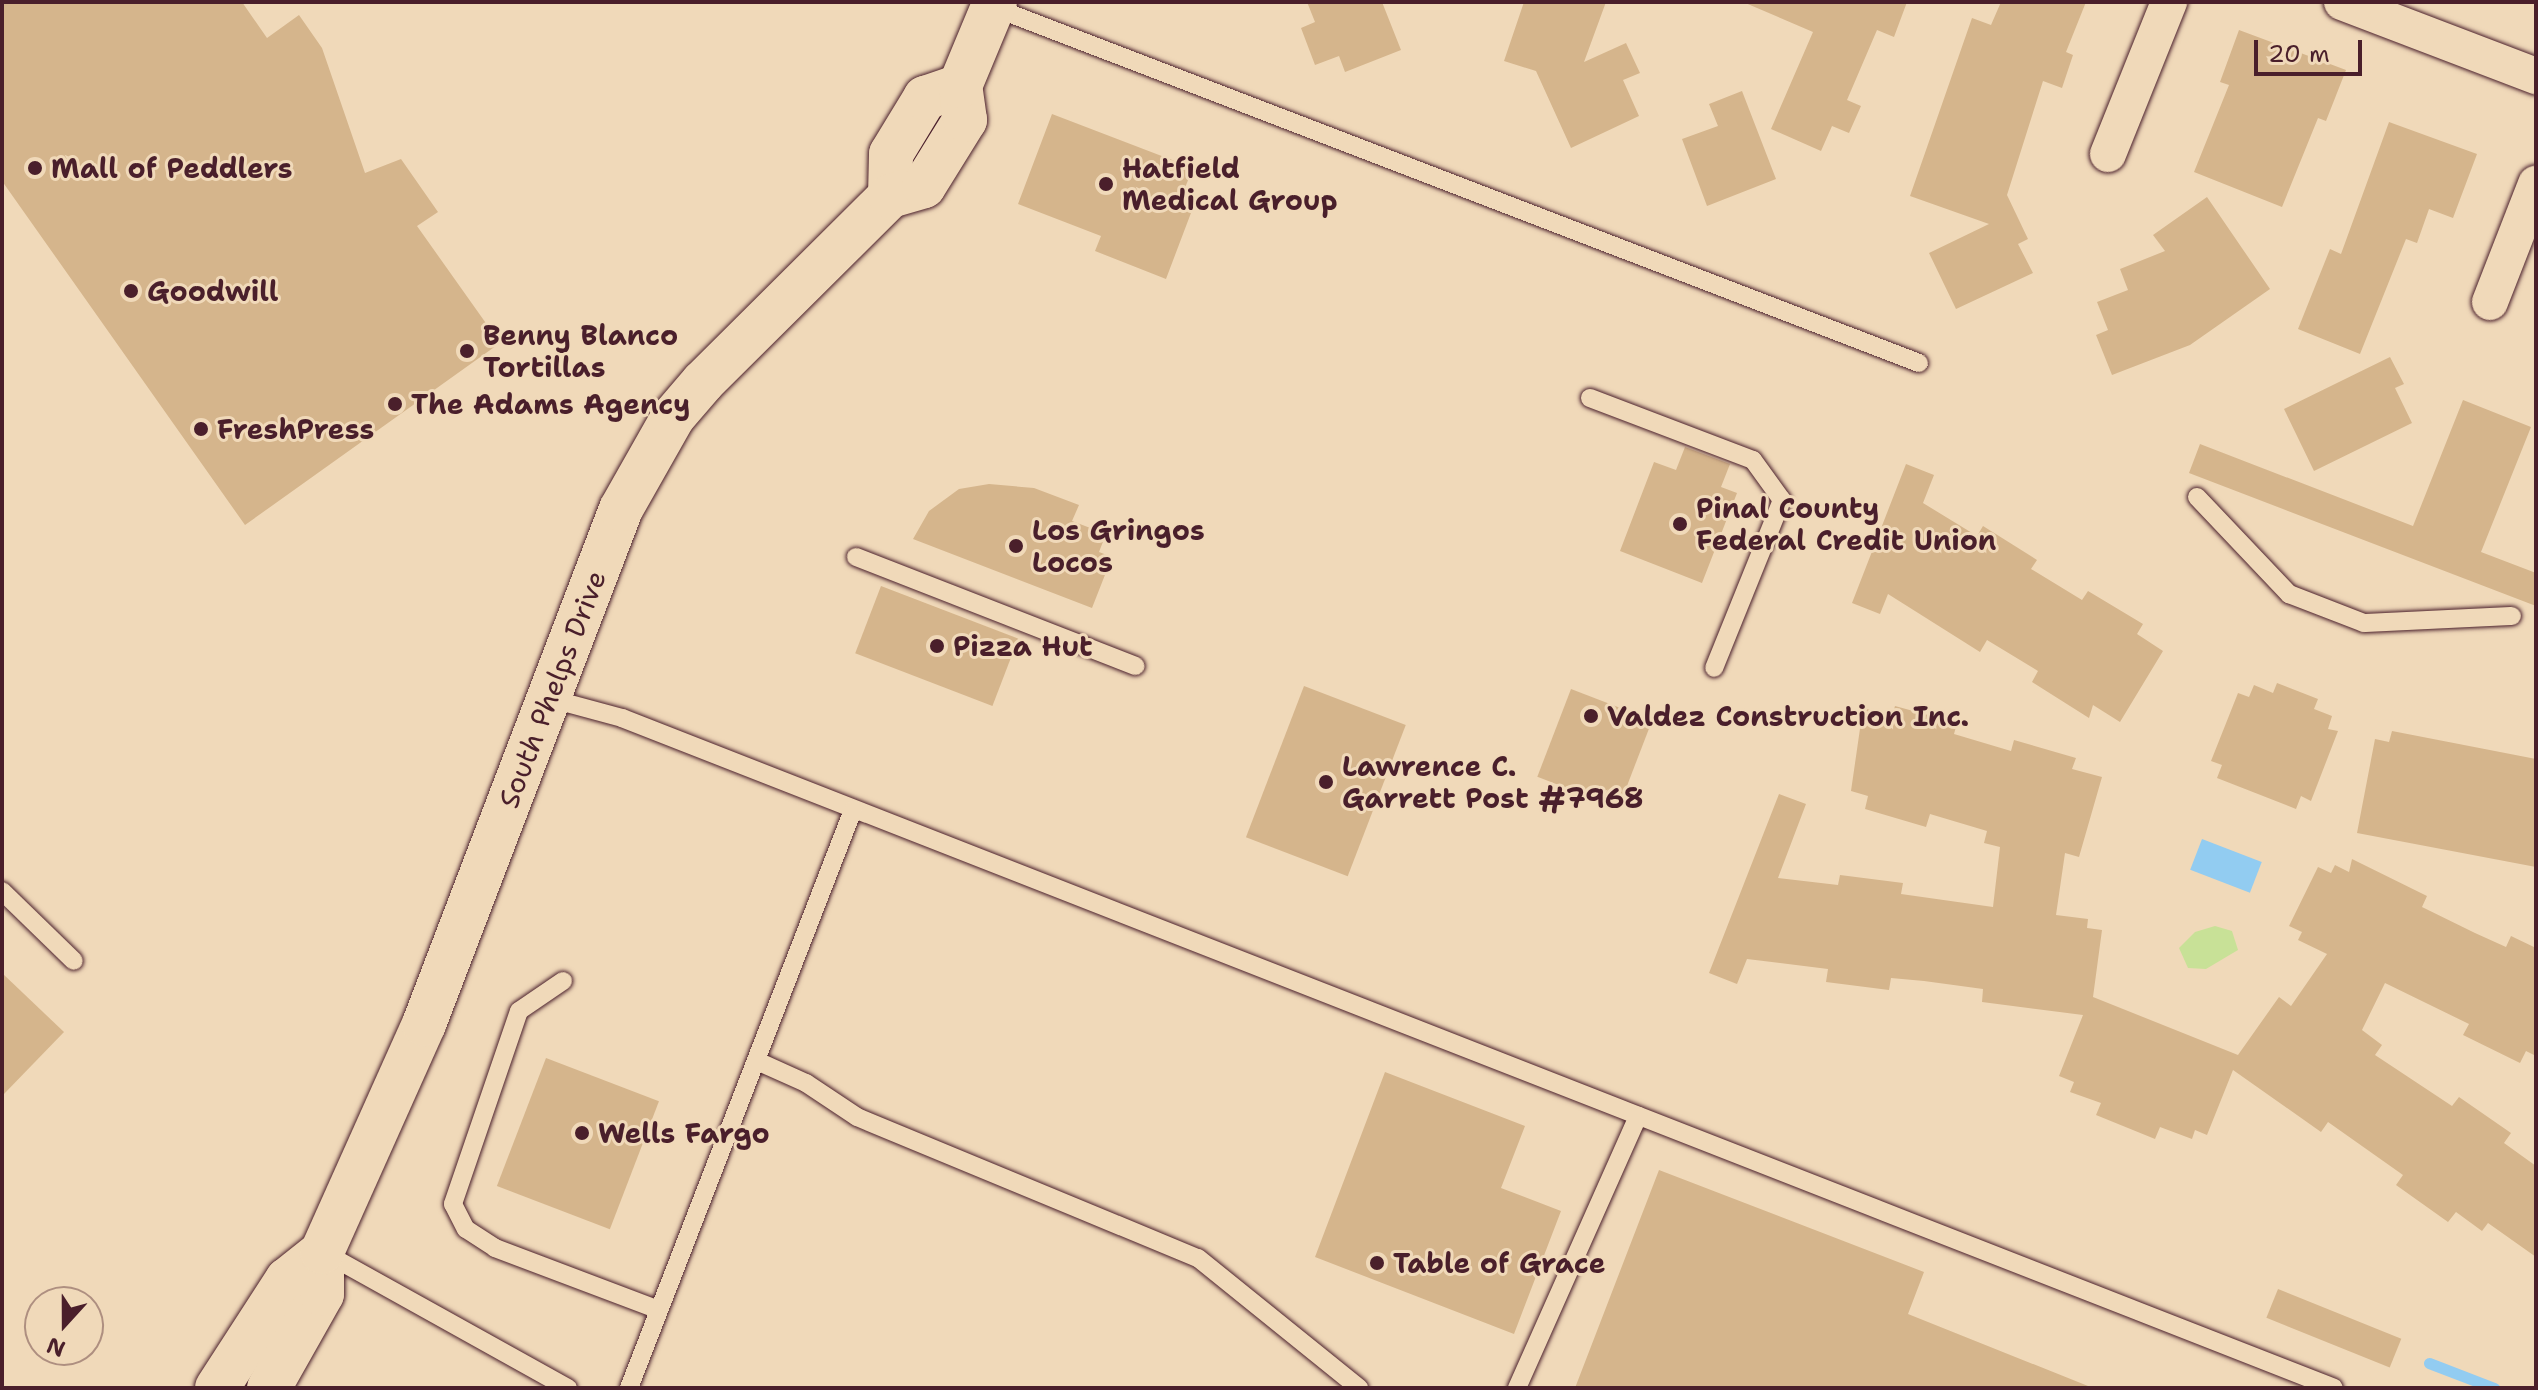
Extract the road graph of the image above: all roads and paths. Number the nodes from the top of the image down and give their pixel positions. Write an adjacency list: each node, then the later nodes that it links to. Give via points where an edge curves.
1 (2169, 2): 5 (street)
2 (2342, 2): 4 (street)
3 (994, 5): 8 (lane); 15 (street, South Phelps Drive, via 960,86 965,120 924,186 890,196 673,417 621,509)
4 (2536, 76)
5 (2108, 154)
6 (2536, 184): 7 (street)
7 (2490, 302)
8 (1919, 363)
9 (1590, 398): 14 (lane, via 1753,460 1782,500)
10 (2197, 497): 12 (lane, via 2289,594 2364,623)
11 (856, 557): 13 (lane)
12 (2512, 616)
13 (1136, 666)
14 (1714, 668)
15 (548, 698): 16 (lane, via 622,718); 22 (street, South Phelps Drive, via 424,1024)
16 (853, 810): 20 (lane); 21 (lane)
17 (2, 891): 18 (lane)
18 (74, 961)
19 (563, 981): 23 (lane, via 519,1011 453,1204 466,1229 495,1248)
20 (757, 1061): 23 (lane); 28 (lane, via 806,1083 857,1117 1198,1258)
21 (1638, 1116): 29 (lane); 30 (lane)
22 (322, 1252): 24 (street, South Phelps Drive, via 287,1280); 25 (street, South Phelps Drive, via 322,1294); 26 (lane)
23 (659, 1310): 27 (lane)
24 (217, 1388)
25 (269, 1388)
26 (568, 1388)
27 (629, 1388)
28 (1359, 1388)
29 (1517, 1388)
30 (2334, 1388)

